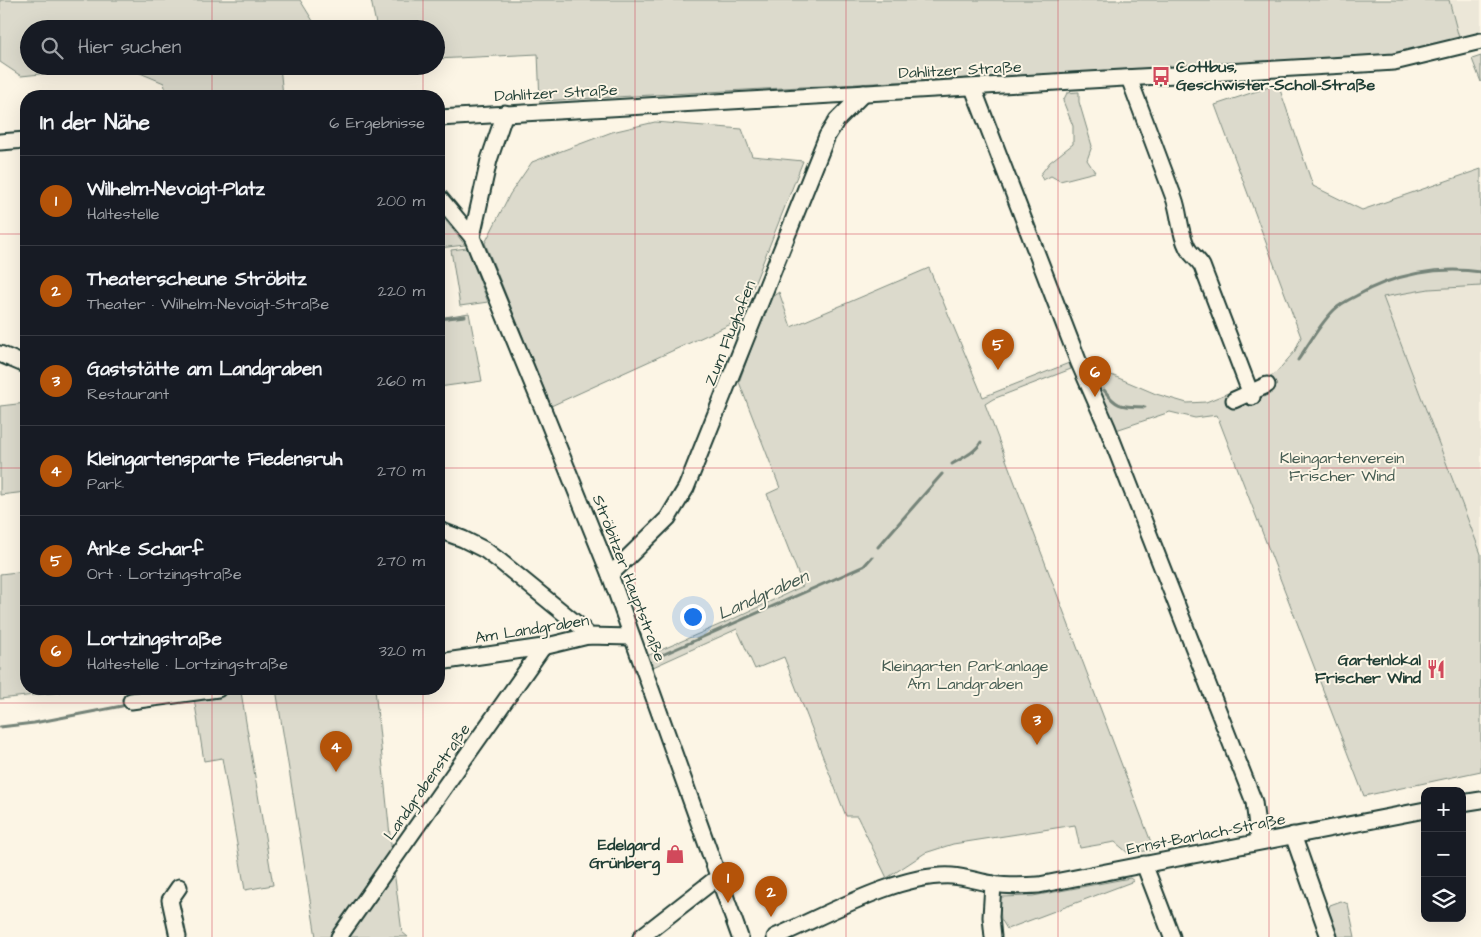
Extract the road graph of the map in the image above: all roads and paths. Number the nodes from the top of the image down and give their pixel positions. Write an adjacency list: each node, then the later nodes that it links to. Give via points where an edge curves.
1 (1481, 41): 2 (street, Dahlitzer Straße, via 1394,62)
2 (1129, 78): 3 (street, Dahlitzer Straße); 14 (street, via 1179,211 1179,227 1188,249 1202,266)
3 (973, 88): 4 (street, Dahlitzer Straße); 28 (street, via 1078,363 1107,427 1254,802)
4 (864, 93): 5 (street, Dahlitzer Straße); 17 (street, Zum Flughafen, via 837,120 827,136 686,488 668,518)
5 (505, 114): 6 (street, Dahlitzer Straße); 10 (street, via 489,160)
6 (445, 118)
7 (20, 140): 8 (street)
8 (0, 142)
9 (445, 204): 10 (street, Ströbitzer Hauptstraße)
10 (472, 237): 17 (street, Ströbitzer Hauptstraße)
11 (0, 354): 12 (street)
12 (20, 362)
13 (1267, 385): 14 (street)
14 (1251, 394): 15 (street)
15 (1234, 400)
16 (445, 533): 18 (street, via 502,562)
17 (610, 575): 19 (street, Ströbitzer Hauptstraße)
18 (588, 636): 19 (street, Am Landgraben); 20 (street, Am Landgraben)
19 (632, 636): 30 (street, Ströbitzer Hauptstraße)
20 (543, 647): 21 (street, Am Landgraben); 34 (street, Landgrabenstraße)
21 (445, 661)
22 (174, 695): 23 (street)
23 (131, 701)
24 (1481, 800): 25 (street)
25 (1466, 802)
26 (1421, 811): 27 (street, Ernst-Barlach-Straße)
27 (1293, 835): 28 (street, Ernst-Barlach-Straße); 40 (street)
28 (1259, 841): 29 (street, Ernst-Barlach-Straße)
29 (1144, 864): 31 (street, Ernst-Barlach-Straße, via 1039,885); 39 (street)
30 (718, 877): 35 (street); 36 (street, Ströbitzer Hauptstraße)
31 (993, 884): 37 (street, Ernst-Barlach-Straße, via 952,876 926,878 874,893); 38 (street)
32 (179, 887): 33 (street, via 170,900)
33 (178, 937)
34 (339, 937)
35 (641, 937)
36 (740, 937)
37 (775, 937)
38 (993, 937)
39 (1172, 937)
40 (1329, 937)

